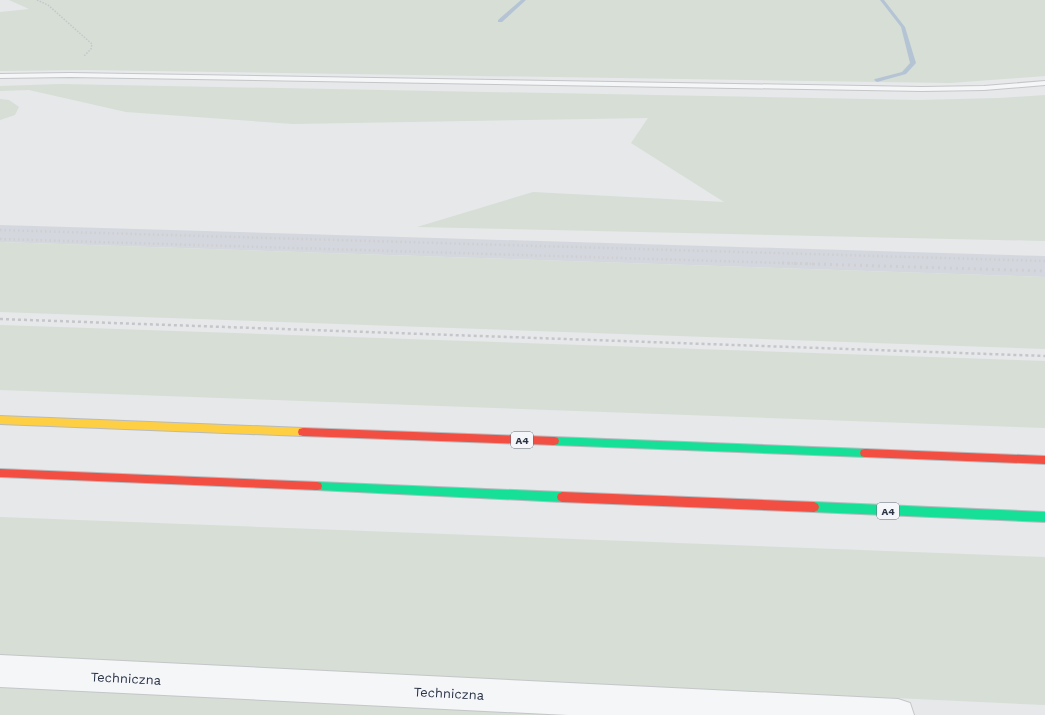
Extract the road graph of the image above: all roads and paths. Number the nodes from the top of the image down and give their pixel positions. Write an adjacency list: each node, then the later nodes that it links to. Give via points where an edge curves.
1 (37, 0): 2 (path, via 48,5 92,44 91,49)
2 (70, 75): 3 (lane); 4 (lane, via 902,89 977,88)
3 (0, 76)
4 (1045, 83)
5 (0, 319): 6 (path)
6 (1045, 356)
7 (0, 420): 8 (highway, A4)
8 (1045, 460)
9 (0, 473): 10 (highway, A4)
10 (1045, 517)
11 (0, 671): 12 (street, Techniczna)
12 (898, 715)

